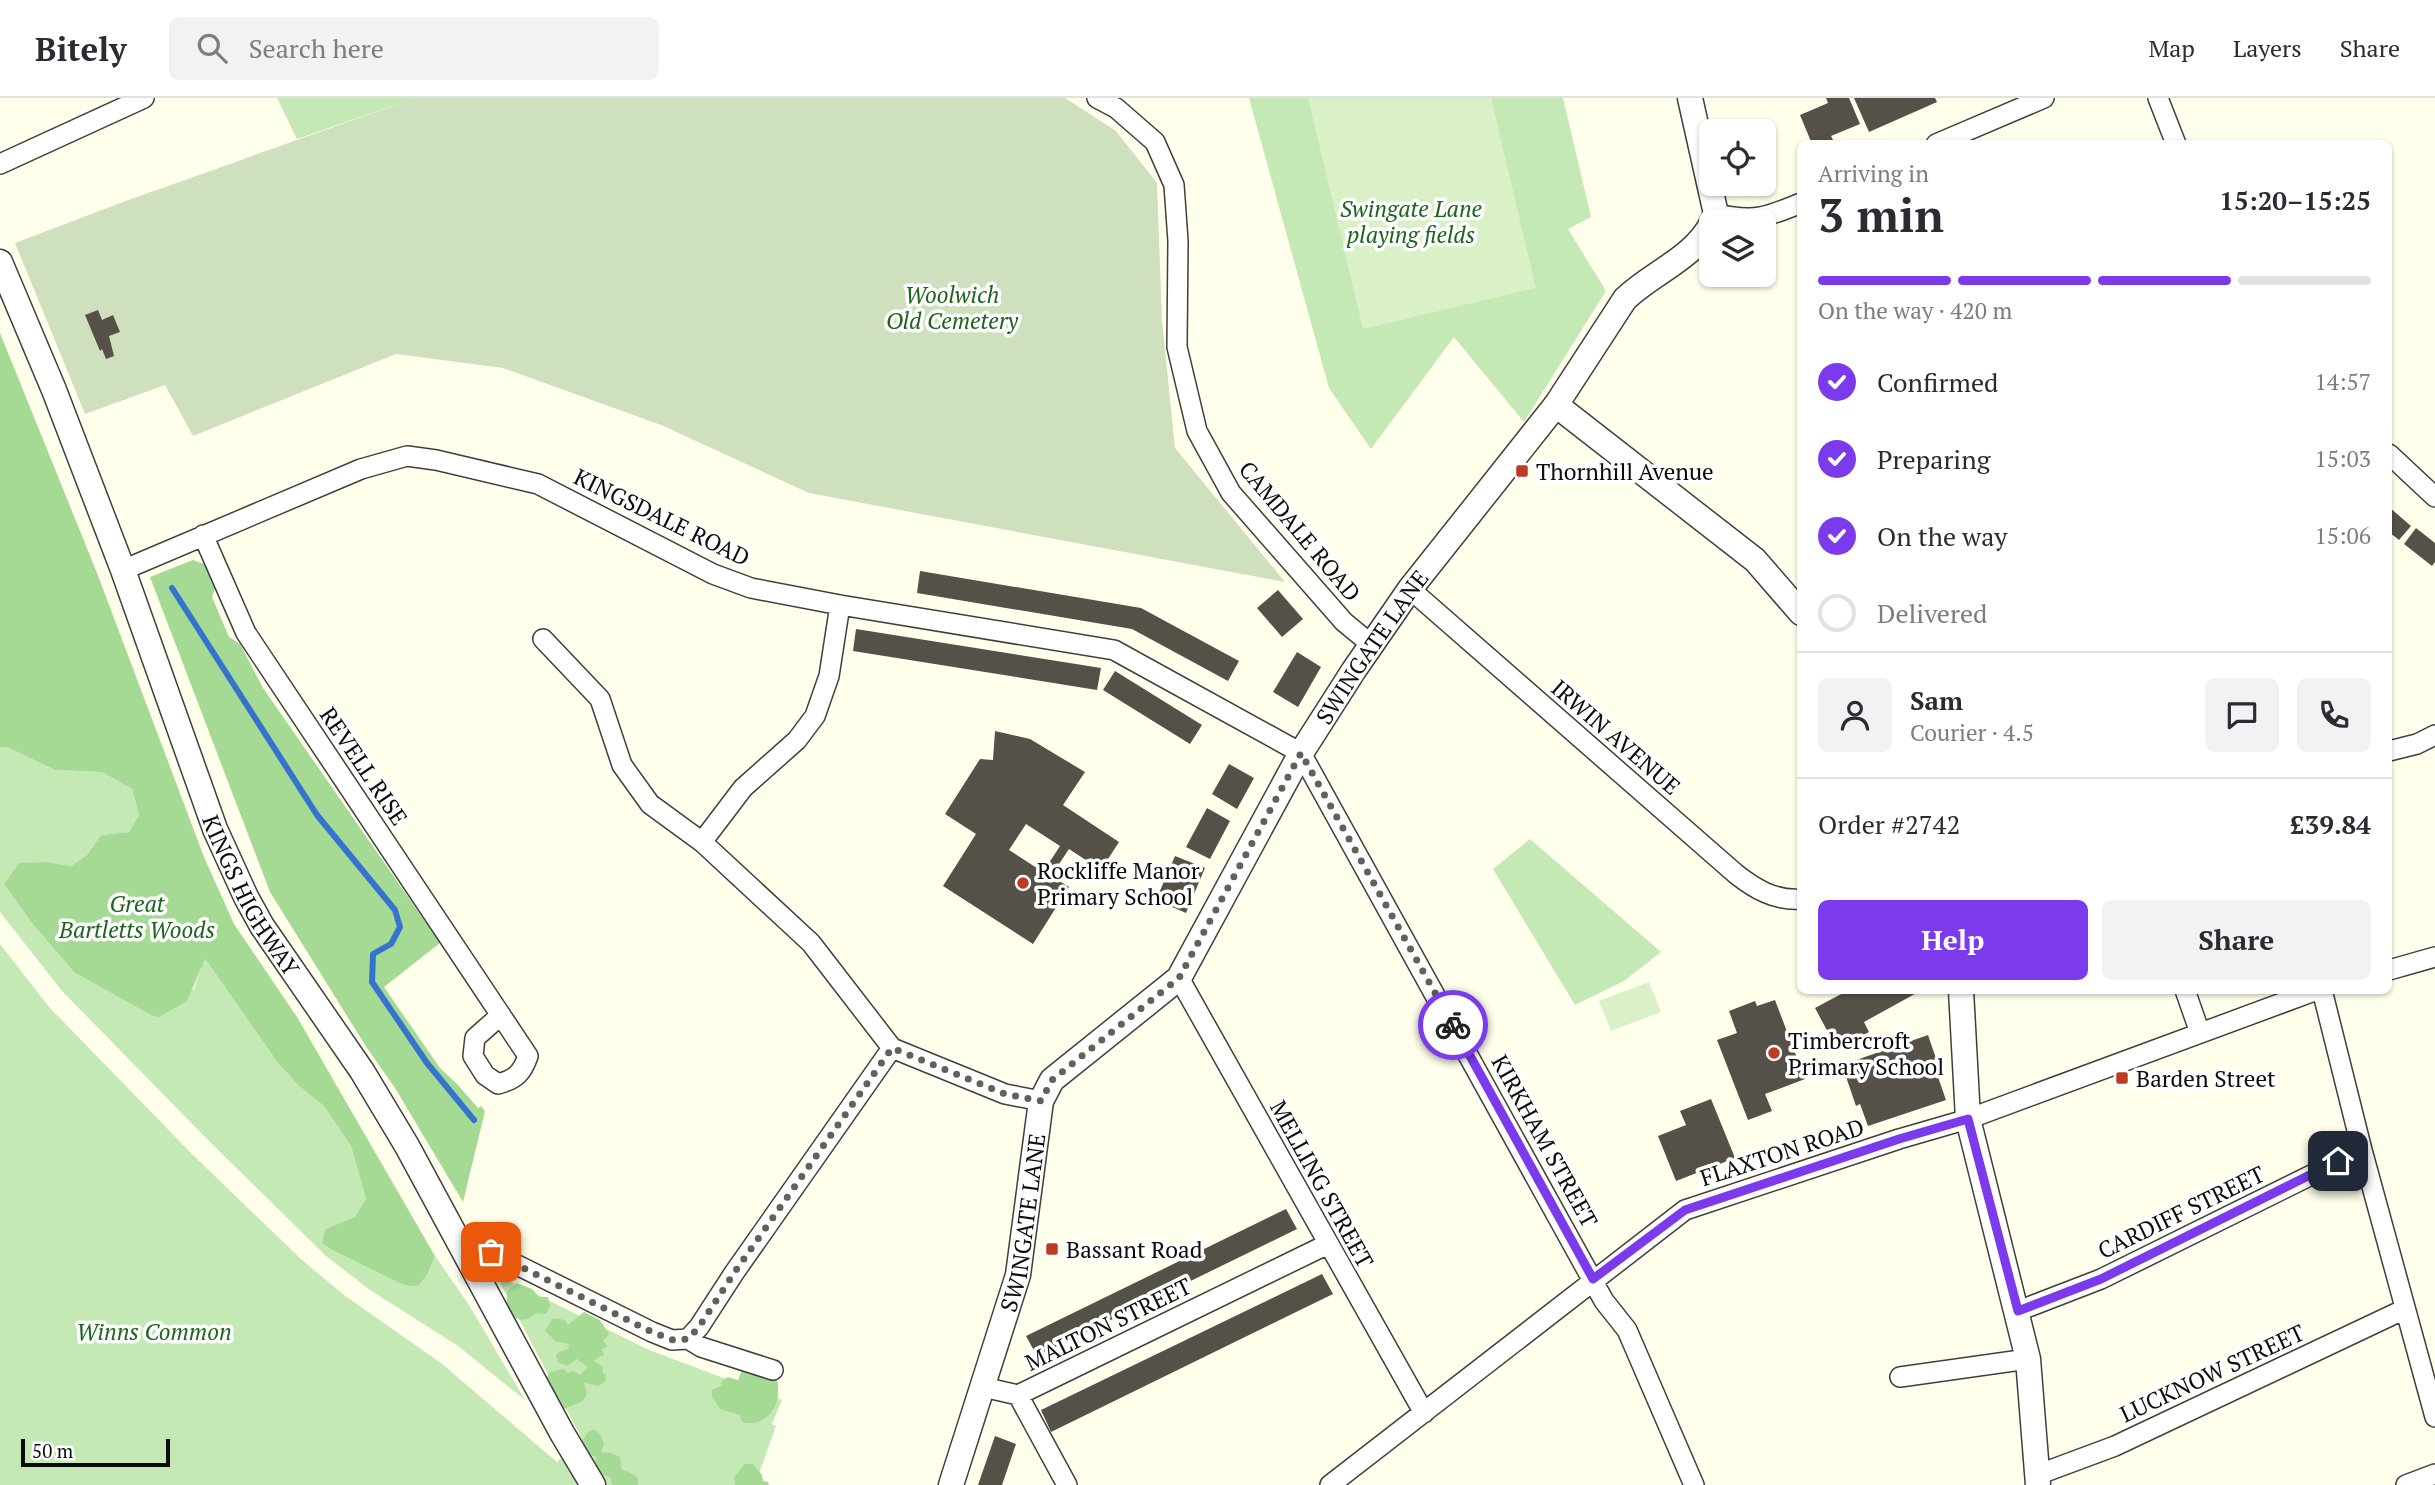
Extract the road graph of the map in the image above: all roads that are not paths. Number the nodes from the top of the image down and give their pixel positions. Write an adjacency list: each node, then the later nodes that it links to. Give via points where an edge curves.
1 (144, 98): 8 (street)
2 (1097, 98): 23 (street, CAMDALE ROAD, via 1116,108 1155,142 1174,185 1177,346 1197,431 1231,494 1344,622)
3 (1690, 98): 10 (street)
4 (2045, 98): 6 (street)
5 (2158, 98): 7 (street)
6 (1945, 140)
7 (2174, 140)
8 (0, 164)
9 (1797, 205): 11 (street)
10 (1711, 210)
11 (1776, 213)
12 (1699, 242): 14 (street, SWINGATE LANE, via 1625,299)
13 (0, 262): 18 (street, KINGS HIGHWAY)
14 (1556, 405): 19 (street, SWINGATE LANE); 21 (street, via 1755,561)
15 (2392, 457): 16 (street)
16 (2435, 497)
17 (203, 535): 18 (street, KINGSDALE ROAD); 20 (street, KINGSDALE ROAD, via 361,469 407,456 538,484 713,575 751,588); 36 (street, REVELL RISE, via 246,633)
18 (123, 570): 43 (street, KINGS HIGHWAY, via 215,829 246,897 362,1071)
19 (1410, 589): 23 (street, SWINGATE LANE); 28 (street, IRWIN AVENUE, via 1753,888)
20 (841, 605): 26 (street, KINGSDALE ROAD, via 1114,650); 27 (street, via 829,676 815,716 797,740 743,788)
21 (1797, 608)
22 (543, 639): 27 (street, via 600,699 622,765 650,804)
23 (1372, 645): 26 (street, SWINGATE LANE)
24 (2435, 735): 25 (street)
25 (2392, 750)
26 (1301, 753): 31 (street, SWINGATE LANE); 44 (street, KIRKHAM STREET)
27 (702, 842): 38 (street, via 811,943)
28 (1797, 899)
29 (2435, 957): 30 (street)
30 (2392, 969)
31 (1179, 978): 39 (street, SWINGATE LANE, via 1052,1080); 42 (street, MELLING STREET)
32 (1961, 994): 40 (street)
33 (2186, 994): 37 (street)
34 (2309, 994): 37 (street, FLAXTON ROAD)
35 (2321, 994): 41 (street)
36 (501, 1015)
37 (2200, 1033): 40 (street, FLAXTON ROAD)
38 (892, 1048): 39 (street, via 1005,1094); 47 (street)
39 (1041, 1101): 51 (street, SWINGATE LANE, via 1018,1276)
40 (1968, 1119): 44 (street, FLAXTON ROAD, via 1685,1210); 46 (street)
41 (2362, 1150): 45 (street); 46 (street, CARDIFF STREET, via 2101,1279)
42 (1328, 1244): 52 (street, MALTON STREET); 53 (street, MELLING STREET)
43 (468, 1260): 47 (street, via 491,1252 652,1332 673,1340); 57 (street, KINGS HIGHWAY)
44 (1593, 1279): 53 (street, FLAXTON ROAD); 61 (street, KIRKHAM STREET, via 1627,1331)
45 (2405, 1309): 54 (street); 56 (street, LUCKNOW STREET)
46 (2018, 1311): 48 (street)
47 (688, 1339): 49 (street)
48 (2028, 1359): 50 (street); 56 (street)
49 (773, 1370)
50 (1900, 1377)
51 (983, 1387): 52 (street, MALTON STREET); 58 (street, SWINGATE LANE)
52 (1018, 1395): 59 (street)
53 (1424, 1413): 60 (street, FLAXTON ROAD)
54 (2435, 1417)
55 (2435, 1474): 62 (street)
56 (2037, 1480)
57 (593, 1485)
58 (951, 1485)
59 (1067, 1485)
60 (1330, 1485)
61 (1694, 1485)
62 (2406, 1485)

